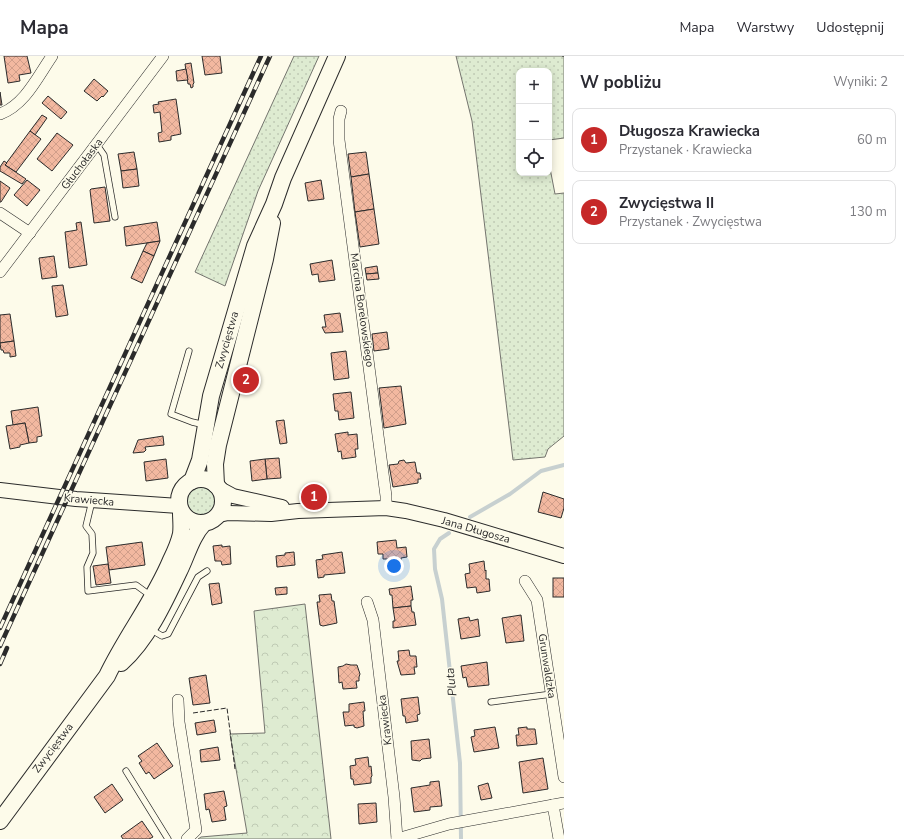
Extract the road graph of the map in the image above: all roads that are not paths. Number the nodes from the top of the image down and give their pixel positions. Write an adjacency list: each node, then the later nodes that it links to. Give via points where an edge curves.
1 (52, 56): 5 (street, via 24,97)
2 (164, 56): 6 (street, Głuchołaska)
3 (337, 56): 7 (main road, Zwycięstwa)
4 (341, 111): 18 (street, Marcina Borelowskiego, via 338,119 339,140)
5 (0, 114)
6 (97, 145): 9 (lane, via 104,155); 10 (street, Głuchołaska)
7 (274, 204): 13 (main road, Zwycięstwa, via 255,246 213,390); 15 (main road, Zwycięstwa, via 265,259 218,445 215,464)
8 (0, 213): 10 (street)
9 (115, 217)
10 (30, 233): 11 (street, Głuchołaska)
11 (0, 272)
12 (189, 351): 13 (lane, via 171,414)
13 (206, 425): 14 (main road, Zwycięstwa, via 200,460)
14 (192, 480): 15 (main road, via 205,479); 19 (main road, via 179,494)
15 (218, 487): 20 (street, via 232,496); 21 (main road, via 223,502)
16 (0, 490): 17 (street, Krawiecka)
17 (93, 500): 19 (street, Krawiecka); 26 (lane, via 86,526 92,534 92,553 87,567 88,590 136,585)
18 (386, 508): 20 (street); 23 (street, Jana Długosza, via 444,520)
19 (180, 509): 22 (main road, via 191,521); 26 (main road, Zwycięstwa, via 181,533 178,545)
20 (298, 511): 21 (street)
21 (218, 515): 22 (main road)
22 (204, 523): 28 (main road, Zwycięstwa, via 192,540 163,604)
23 (564, 556)
24 (207, 571): 28 (lane, via 198,577 168,634 162,636)
25 (526, 581): 30 (street, Grunwaldzka, via 537,600)
26 (153, 597): 29 (main road, Zwycięstwa)
27 (367, 602): 39 (street, Krawiecka, via 374,628)
28 (148, 628): 29 (main road, Zwycięstwa, via 125,659)
29 (107, 676): 36 (main road, Zwycięstwa)
30 (552, 694): 32 (lane); 34 (street, Grunwaldzka)
31 (178, 700): 38 (street, via 179,722 196,830)
32 (491, 702)
33 (126, 771): 37 (lane)
34 (564, 777)
35 (559, 804): 39 (street, via 471,819); 40 (street)
36 (0, 820)
37 (168, 839)
38 (187, 839)
39 (397, 839)
40 (559, 839)

